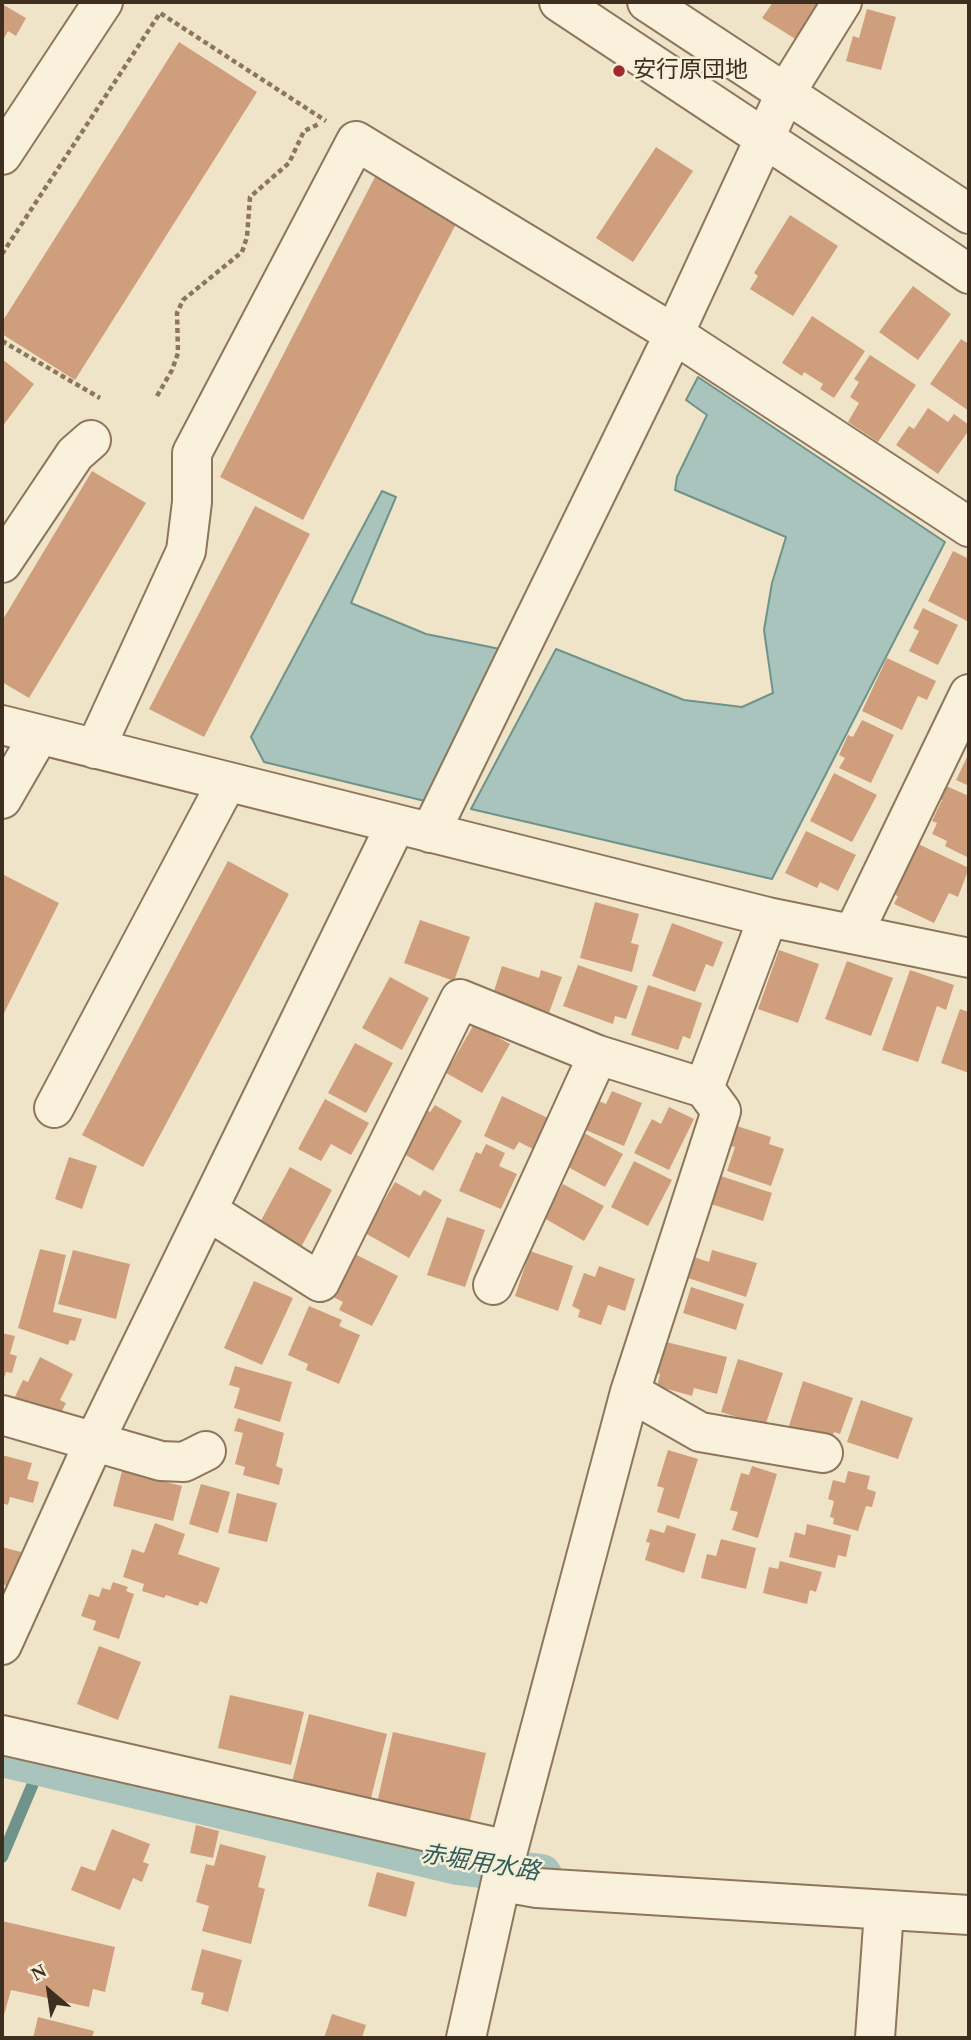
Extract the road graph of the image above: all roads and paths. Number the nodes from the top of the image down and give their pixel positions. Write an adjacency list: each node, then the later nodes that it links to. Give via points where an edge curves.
1 (103, 2): 8 (street)
2 (559, 2): 7 (street)
3 (842, 2): 5 (street)
4 (651, 3): 5 (street)
5 (786, 92): 7 (street); 9 (street)
6 (341, 131): 10 (path, via 160,13); 12 (street); 14 (path, via 304,131 289,163 250,197 242,252 183,300 177,313 177,353); 22 (street, via 185,450 192,502 187,551)
7 (763, 140): 11 (street); 12 (street)
8 (2, 155)
9 (969, 214)
10 (2, 254)
11 (969, 274)
12 (674, 334): 17 (street); 25 (street, via 568,553)
13 (2, 341): 15 (path)
14 (157, 396)
15 (100, 398)
16 (91, 440): 18 (street, via 75,454)
17 (969, 527)
18 (2, 563)
19 (969, 694): 27 (street)
20 (2, 725): 21 (street)
21 (39, 735): 22 (street); 24 (street)
22 (95, 749): 23 (street)
23 (227, 782): 25 (street); 31 (street)
24 (2, 799)
25 (413, 829): 26 (street); 32 (street)
26 (768, 917): 27 (street); 30 (street)
27 (854, 932): 28 (street)
28 (969, 958)
29 (598, 1055): 30 (street); 32 (street, via 460,999 320,1282); 33 (street)
30 (704, 1088): 34 (street, via 720,1111)
31 (54, 1108)
32 (208, 1211): 36 (street)
33 (493, 1285)
34 (630, 1392): 38 (street, via 700,1432); 41 (street)
35 (2, 1415): 36 (street)
36 (95, 1440): 37 (street, via 161,1461 184,1462); 39 (street)
37 (206, 1451)
38 (823, 1453)
39 (2, 1645)
40 (2, 1735): 41 (street)
41 (506, 1866): 42 (street, via 537,1888); 44 (street)
42 (884, 1911): 43 (street); 45 (street)
43 (969, 1916)
44 (467, 2038)
45 (875, 2038)

